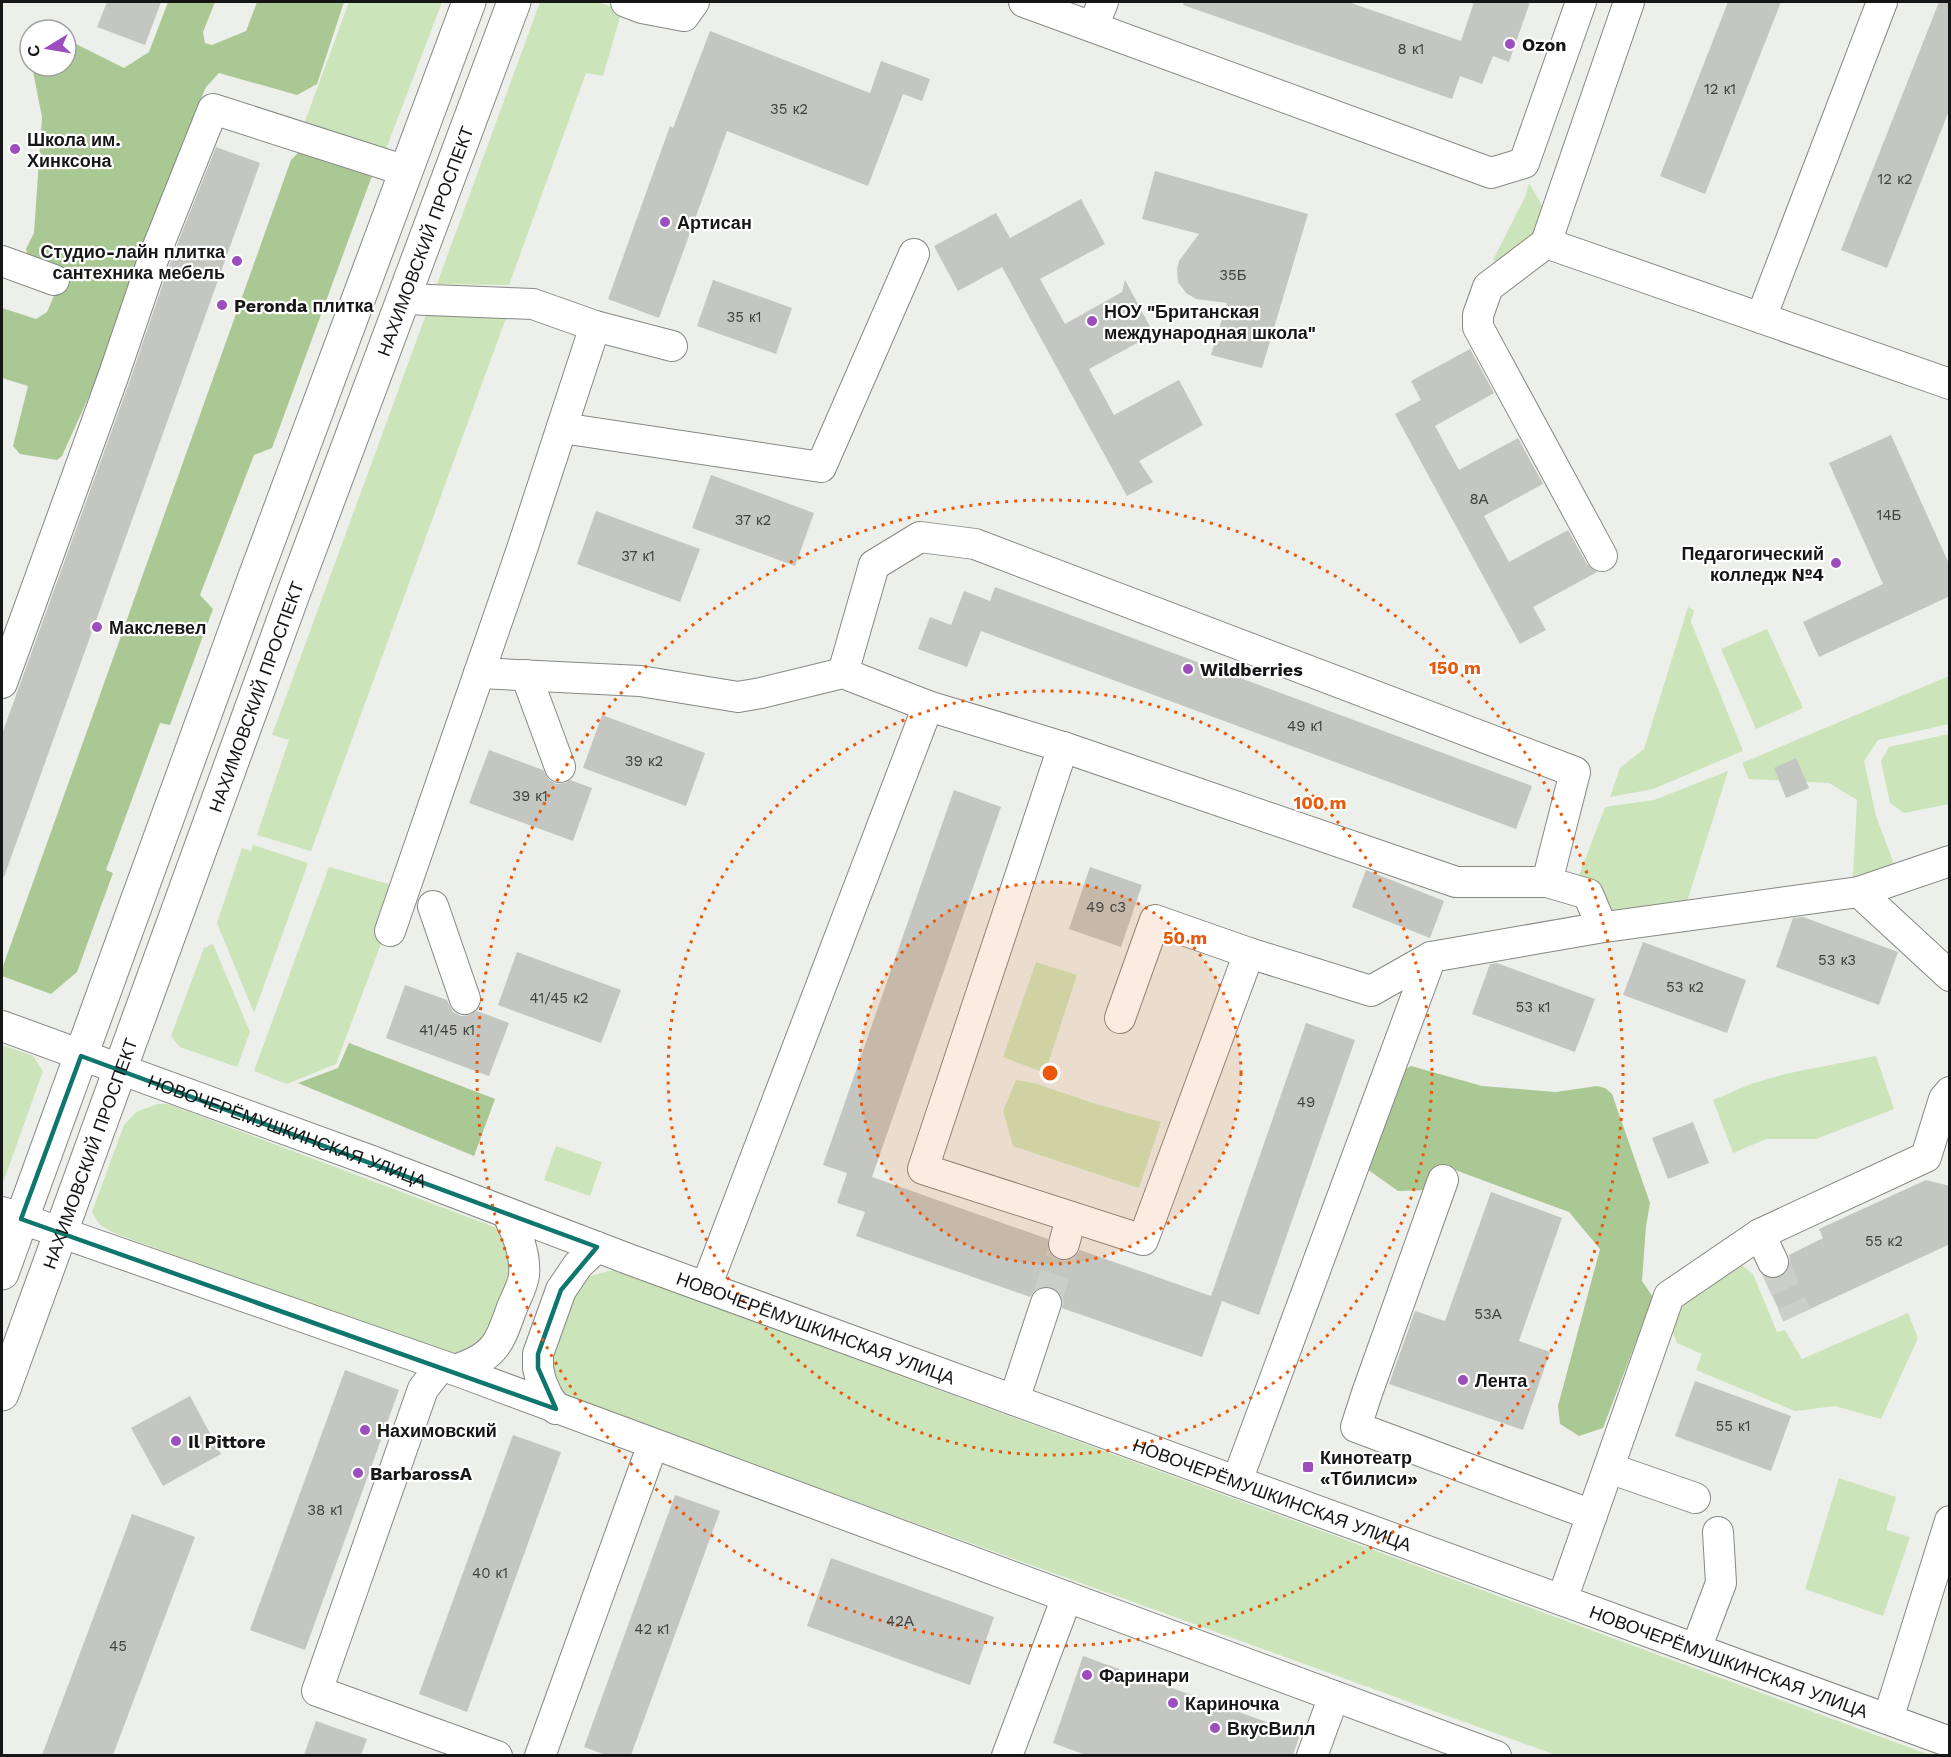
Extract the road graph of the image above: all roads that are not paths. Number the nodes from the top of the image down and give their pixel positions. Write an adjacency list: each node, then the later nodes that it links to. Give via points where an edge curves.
1 (469, 2): 10 (main road)
2 (514, 2): 15 (main road, НАХИМОВСКИЙ ПРОСПЕКТ)
3 (626, 2): 4 (street, via 684,16)
4 (694, 2)
5 (1024, 2): 9 (street)
6 (1581, 2): 9 (street, via 1524,163 1491,173)
7 (1629, 2): 11 (street)
8 (1882, 2): 16 (street)
9 (1098, 14)
10 (406, 171): 25 (street, via 213,109 155,254); 41 (main road)
11 (1546, 243): 16 (street); 21 (street, via 1488,287 1478,327)
12 (914, 254): 20 (street, via 821,467)
13 (2, 261): 14 (street)
14 (54, 280)
15 (403, 299): 17 (street, via 533,304); 42 (main road, НАХИМОВСКИЙ ПРОСПЕКТ)
16 (1761, 318): 19 (street)
17 (595, 326): 18 (street); 20 (street)
18 (672, 346)
19 (1950, 384)
20 (562, 428): 22 (street)
21 (1602, 556)
22 (479, 673): 24 (street); 34 (street)
23 (843, 674): 24 (street, via 738,697 640,681); 26 (street); 30 (street, via 874,565 920,537 975,544 1575,772)
24 (526, 675): 28 (street)
25 (2, 683)
26 (928, 706): 27 (street); 52 (street)
27 (1063, 747): 30 (street, via 1456,882); 35 (street, via 923,1169 1067,1230 1143,1240)
28 (560, 767)
29 (1950, 861): 31 (street)
30 (1547, 882): 33 (street, via 1588,894)
31 (1859, 892): 33 (street); 37 (street)
32 (433, 906): 38 (street)
33 (1602, 927): 36 (street)
34 (390, 931)
35 (1249, 953): 36 (street, via 1371,991); 39 (street, via 1155,920)
36 (1431, 957): 60 (street)
37 (1950, 976)
38 (465, 999)
39 (1120, 1018)
40 (2, 1026): 41 (street, НОВОЧЕРЁМУШКИНСКАЯ УЛИЦА)
41 (81, 1056): 42 (street, НОВОЧЕРЁМУШКИНСКАЯ УЛИЦА); 46 (main road)
42 (120, 1070): 45 (street, НОВОЧЕРЁМУШКИНСКАЯ УЛИЦА); 47 (main road, НАХИМОВСКИЙ ПРОСПЕКТ)
43 (1950, 1092): 48 (street, via 1944,1099 1926,1158)
44 (1443, 1180): 62 (street, via 1356,1427)
45 (507, 1213): 49 (street, НОВОЧЕРЁМУШКИНСКАЯ УЛИЦА); 54 (street, via 520,1243 524,1276 501,1339 482,1359)
46 (11, 1215): 47 (street); 51 (main road)
47 (60, 1233): 54 (street); 55 (main road, НАХИМОВСКИЙ ПРОСПЕКТ)
48 (1760, 1234): 50 (street); 59 (street, via 1669,1296)
49 (597, 1247): 52 (street, НОВОЧЕРЁМУШКИНСКАЯ УЛИЦА); 57 (street, via 578,1265 561,1290 538,1354 542,1382)
50 (1773, 1262)
51 (2, 1273)
52 (706, 1287): 56 (street, НОВОЧЕРЁМУШКИНСКАЯ УЛИЦА)
53 (1046, 1303): 56 (street)
54 (448, 1368): 57 (street); 71 (street, via 423,1389 317,1691)
55 (2, 1394)
56 (1014, 1400): 60 (street, НОВОЧЕРЁМУШКИНСКАЯ УЛИЦА)
57 (556, 1409): 58 (street)
58 (653, 1444): 65 (street); 72 (street)
59 (1609, 1468): 61 (street); 62 (street)
60 (1237, 1481): 66 (street, НОВОЧЕРЁМУШКИНСКАЯ УЛИЦА)
61 (1695, 1497)
62 (1592, 1515): 66 (street)
63 (1950, 1521): 69 (street)
64 (1718, 1532): 67 (street, via 1721,1583)
65 (1067, 1597): 68 (street); 73 (street)
66 (1562, 1600): 67 (street, НОВОЧЕРЁМУШКИНСКАЯ УЛИЦА)
67 (1696, 1649): 69 (street, НОВОЧЕРЁМУШКИНСКАЯ УЛИЦА)
68 (1334, 1696): 74 (street); 75 (street)
69 (1888, 1719): 70 (street, НОВОЧЕРЁМУШКИНСКАЯ УЛИЦА)
70 (1950, 1742)
71 (497, 1755)
72 (540, 1755)
73 (1007, 1755)
74 (1312, 1755)
75 (1496, 1755)

